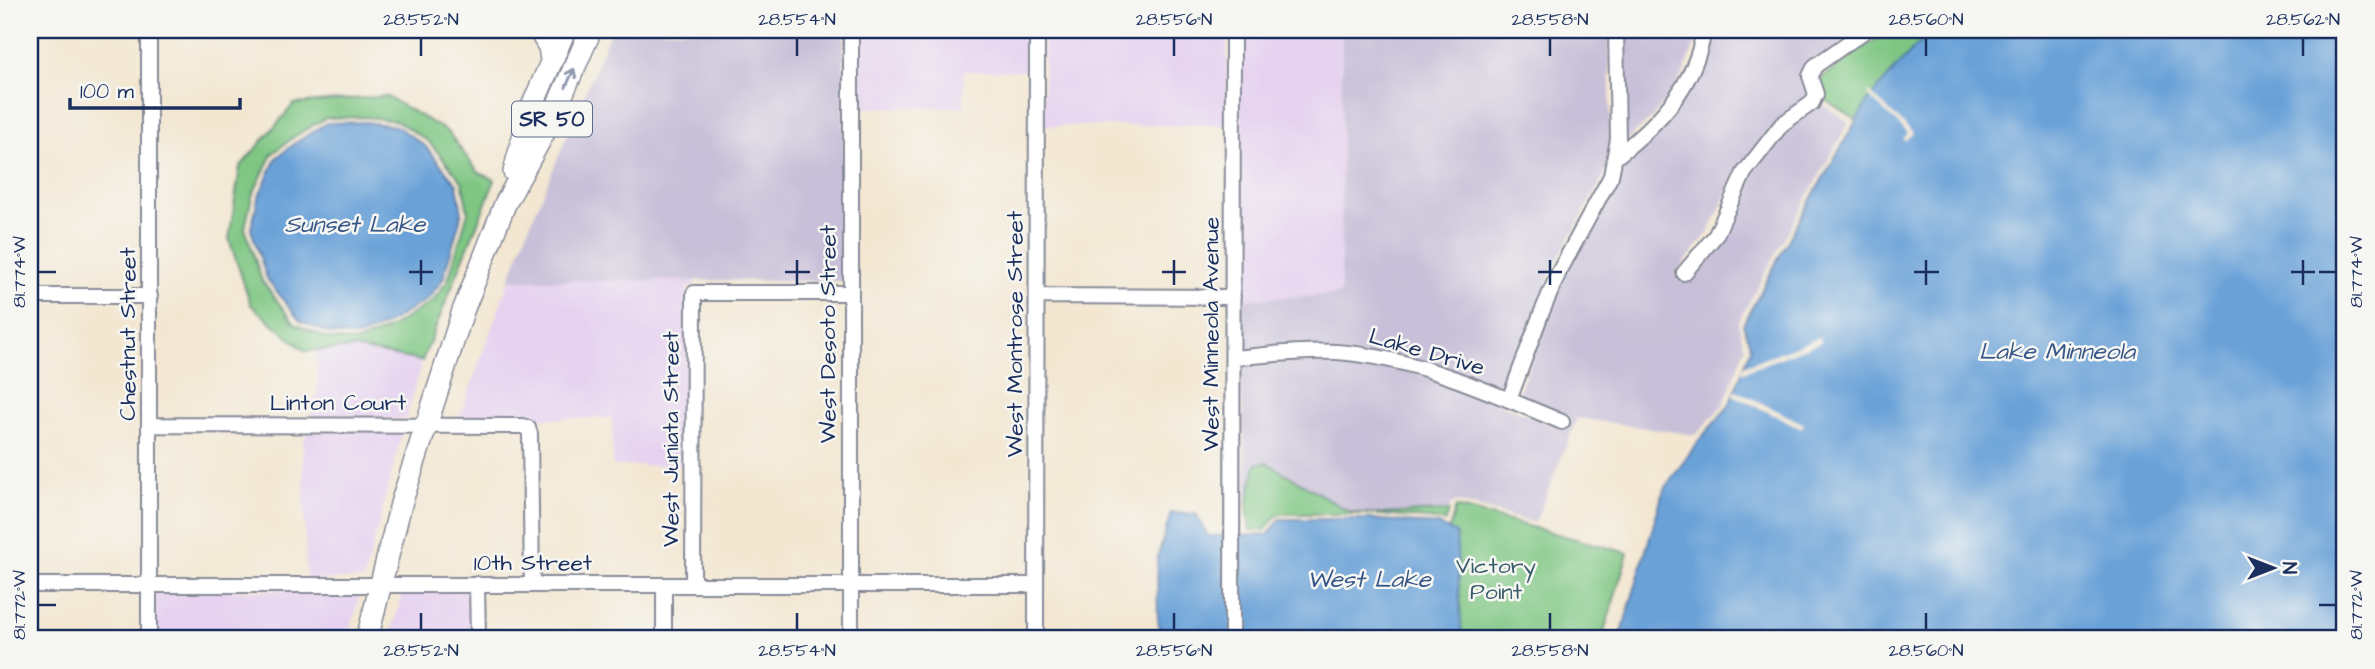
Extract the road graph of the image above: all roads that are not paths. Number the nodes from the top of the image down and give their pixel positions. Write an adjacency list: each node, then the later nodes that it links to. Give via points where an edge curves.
1 (149, 30): 17 (street, Chestnut Street)
2 (539, 30): 11 (highway)
3 (565, 30): 11 (highway, SR 50)
4 (591, 30): 13 (highway, SR 50, one-way to 4, via 551,120)
5 (851, 30): 15 (street, West Desoto Street)
6 (1037, 30): 18 (street, West Montrose Street)
7 (1233, 30): 19 (street, West Minneola Avenue)
8 (1616, 30): 12 (street)
9 (1704, 30): 12 (street, via 1697,60 1677,98)
10 (1866, 30): 14 (street, via 1815,66 1810,76 1816,94 1812,103 1782,124 1744,173 1716,234)
11 (551, 60): 13 (highway, SR 50, via 530,111)
12 (1616, 158): 21 (street, via 1604,191 1559,272)
13 (505, 204): 23 (highway, SR 50)
14 (1684, 273)
15 (850, 293): 31 (street, West Juniata Street, via 694,293); 33 (street, West Desoto Street)
16 (30, 296): 17 (street)
17 (150, 296): 24 (street, Chestnut Street)
18 (1037, 296): 19 (street); 32 (street, West Montrose Street)
19 (1233, 297): 20 (street, West Minneola Avenue)
20 (1233, 358): 21 (street, Lake Drive, via 1313,351 1367,356 1446,376); 40 (street, West Minneola Avenue)
21 (1509, 400): 22 (street, Lake Drive)
22 (1562, 422)
23 (425, 424): 24 (street, Linton Court); 27 (highway, SR 50); 29 (street, Linton Court, via 528,428)
24 (149, 425): 26 (street, Chestnut Street)
25 (30, 584): 26 (street, 10th Street)
26 (149, 584): 27 (street, 10th Street); 34 (street, Chestnut Street)
27 (380, 584): 28 (street, 10th Street); 35 (highway, SR 50)
28 (477, 584): 29 (street, 10th Street); 36 (street)
29 (532, 584): 30 (street, 10th Street)
30 (664, 584): 31 (street, 10th Street); 37 (street)
31 (693, 584): 33 (street, 10th Street)
32 (1036, 585): 33 (street, 10th Street); 39 (street, West Montrose Street)
33 (851, 586): 38 (street, West Desoto Street)
34 (149, 639)
35 (367, 639)
36 (478, 639)
37 (664, 639)
38 (851, 639)
39 (1036, 639)
40 (1232, 639)

